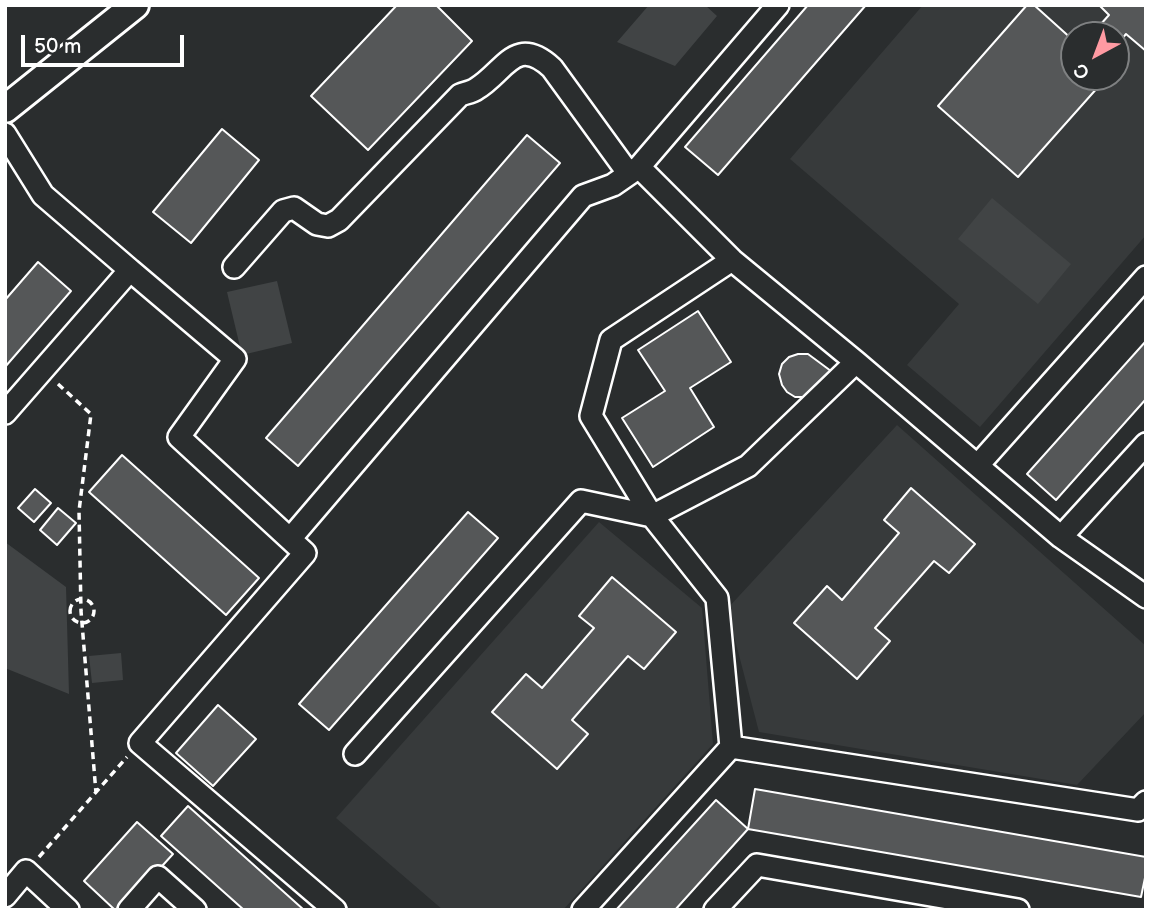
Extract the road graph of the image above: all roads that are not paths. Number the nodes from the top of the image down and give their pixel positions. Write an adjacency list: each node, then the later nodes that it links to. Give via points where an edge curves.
1 (135, 5): 3 (main road)
2 (778, 5): 5 (lane)
3 (5, 109)
4 (5, 134): 8 (lane, via 43,195)
5 (634, 170): 6 (lane); 7 (lane, via 552,68 526,53 509,59 475,90 460,94 339,220 328,226 294,208 283,211); 16 (lane, via 613,185 583,196)
6 (732, 260): 10 (lane); 14 (lane, via 611,340 591,416)
7 (234, 267)
8 (130, 270): 11 (lane); 16 (lane, via 235,359 179,437)
9 (1146, 277): 13 (lane)
10 (856, 362): 13 (lane); 14 (lane, via 748,466)
11 (5, 414)
12 (1146, 444): 15 (lane)
13 (978, 465): 15 (lane)
14 (652, 516): 18 (lane, via 718,598); 19 (lane, via 581,500)
15 (1061, 537): 17 (lane)
16 (290, 539): 25 (lane, via 305,553 140,743)
17 (1146, 597)
18 (731, 747): 20 (lane, via 1138,810); 26 (lane)
19 (355, 754)
20 (1146, 803)
21 (5, 896): 22 (lane, via 26,871)
22 (68, 910)
23 (129, 910): 24 (lane, via 158,877)
24 (195, 910)
25 (335, 910)
26 (583, 910)
27 (715, 910): 28 (lane, via 757,864)
28 (1018, 910)

